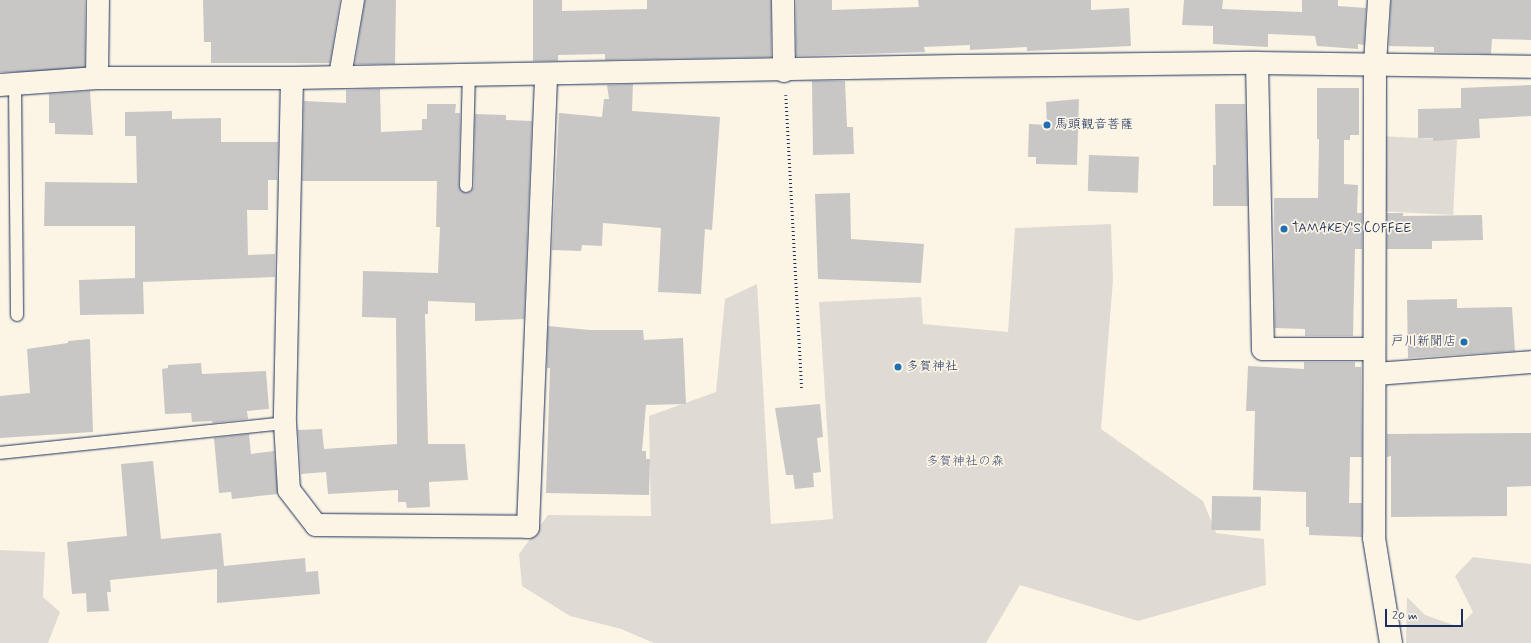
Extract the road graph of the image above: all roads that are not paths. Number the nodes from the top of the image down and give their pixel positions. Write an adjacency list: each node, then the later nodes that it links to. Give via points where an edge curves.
1 (98, 0): 12 (street)
2 (352, 0): 11 (street)
3 (783, 0): 8 (street)
4 (1379, 0): 6 (street)
5 (1257, 63): 6 (street); 8 (street, via 958,66); 17 (street, via 1263,349)
6 (1374, 64): 7 (street); 17 (street)
7 (1531, 66)
8 (784, 71): 10 (street)
9 (469, 74): 10 (street); 11 (street); 15 (lane)
10 (546, 74): 20 (street, via 528,527 316,525 289,490)
11 (340, 76): 13 (street)
12 (97, 78): 13 (street); 14 (street)
13 (292, 78): 20 (street)
14 (8, 84): 16 (lane)
15 (466, 186)
16 (17, 316)
17 (1374, 349): 19 (street)
18 (1531, 362): 19 (street)
19 (1376, 374): 22 (street, via 1374,538)
20 (284, 423): 21 (lane)
21 (0, 453)
22 (1391, 643)

